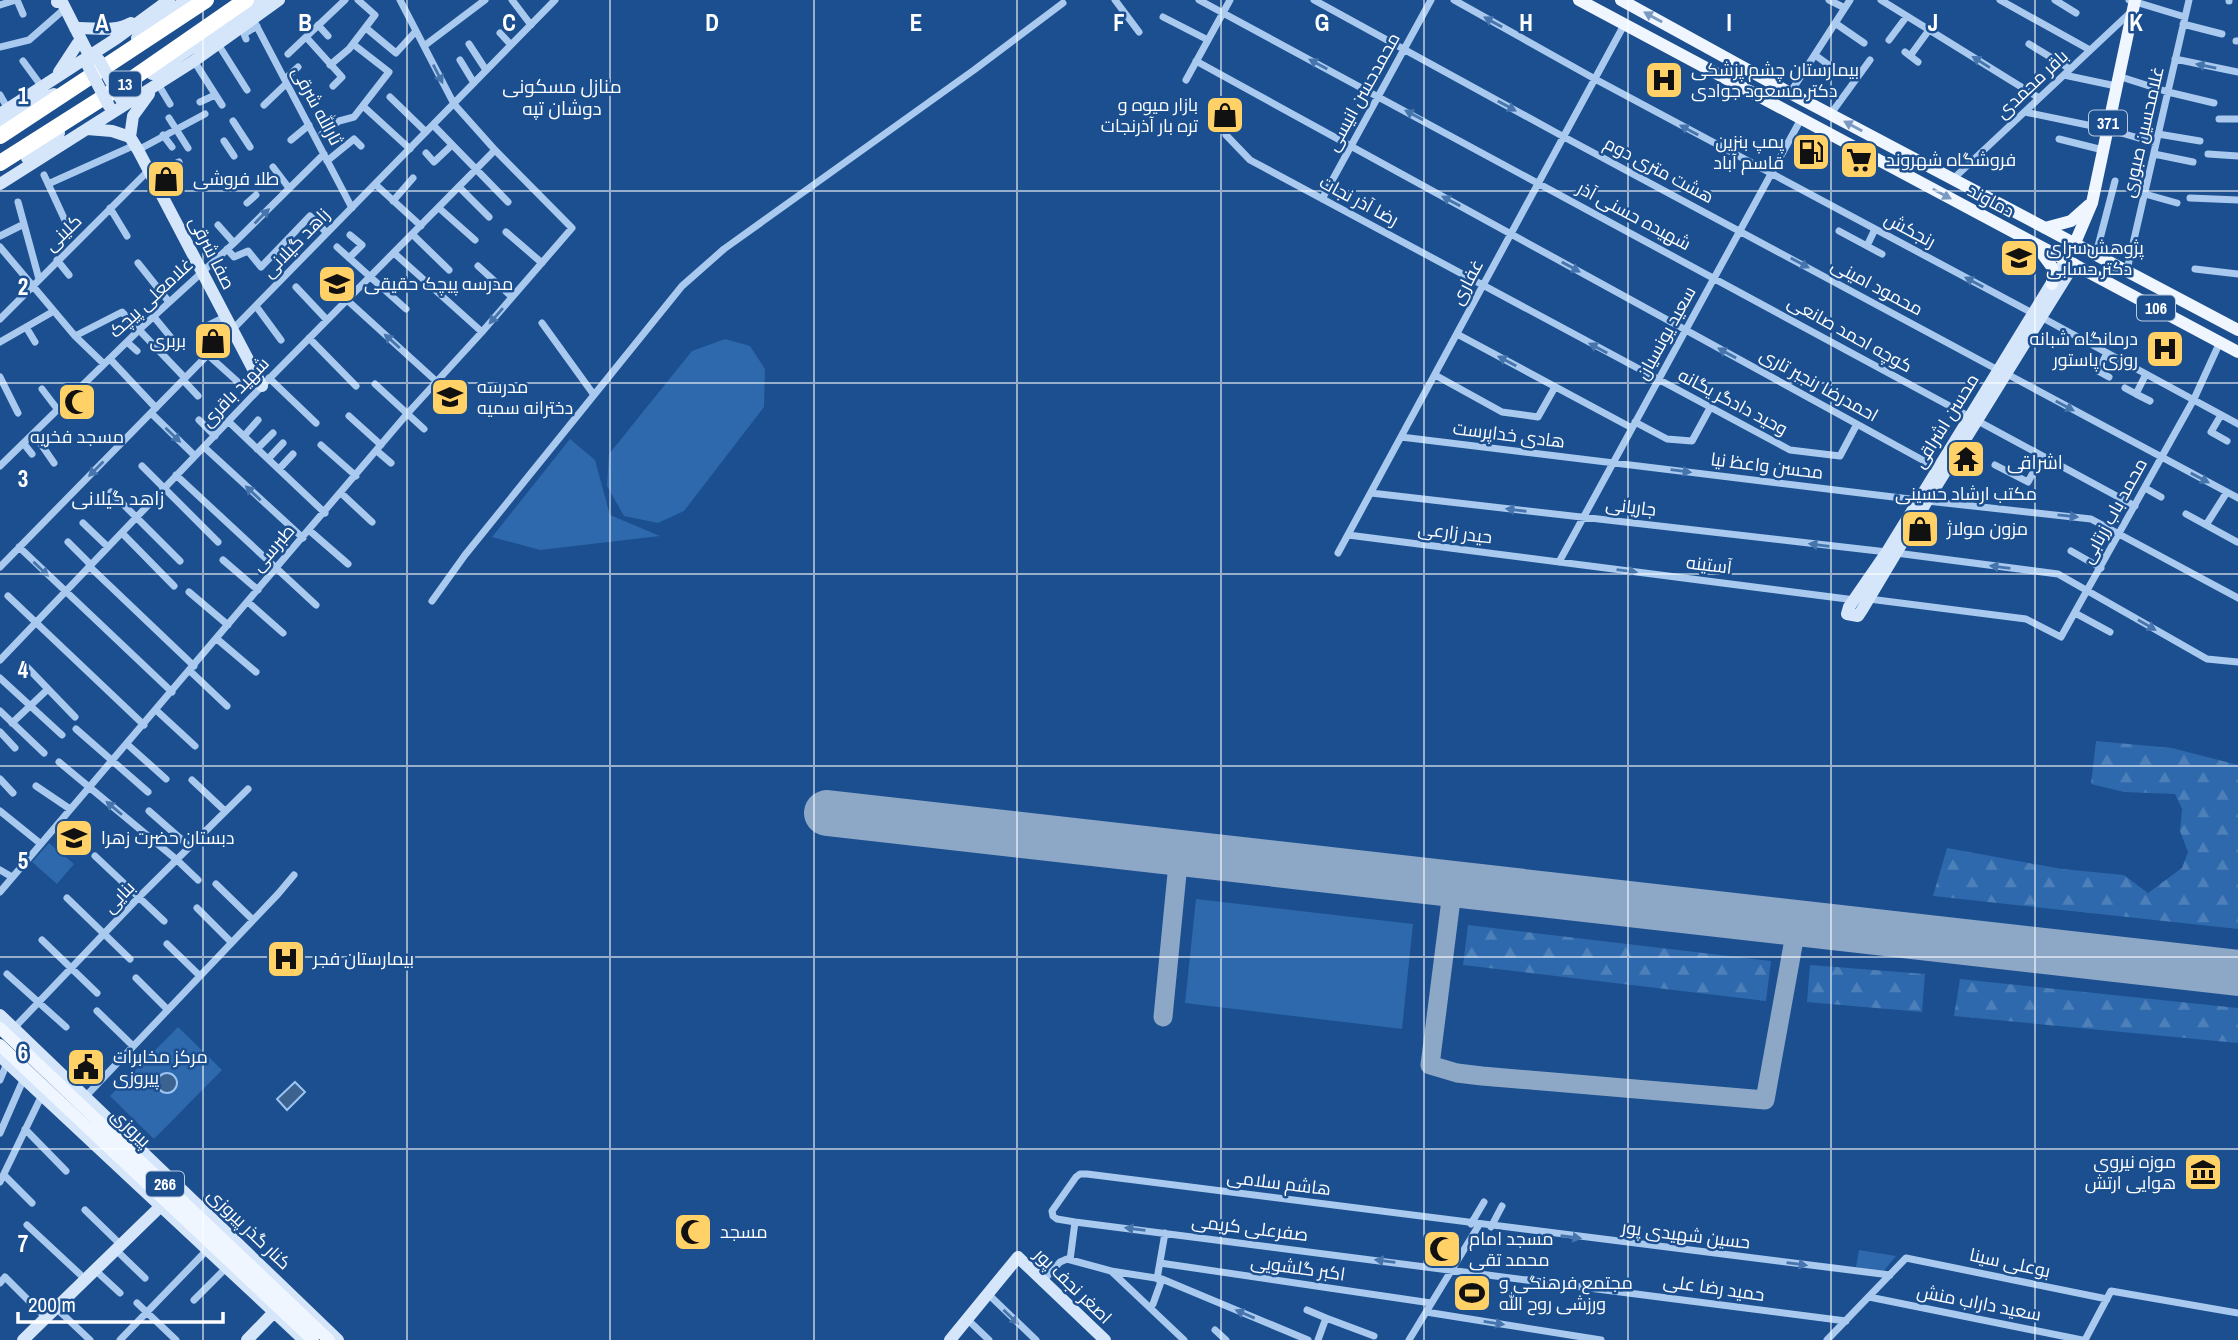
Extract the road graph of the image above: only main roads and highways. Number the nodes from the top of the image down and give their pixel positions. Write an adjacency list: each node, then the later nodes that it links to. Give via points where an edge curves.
1 (169, 0): 11 (main road)
2 (186, 0): 14 (main road)
3 (206, 0): 14 (highway, 13)
4 (246, 0): 18 (highway, 13)
5 (265, 0): 18 (main road, via 133,84)
6 (279, 0): 17 (main road, via 255,22)
7 (1579, 0): 29 (main road, دماوند / 106, one-way to 29)
8 (1621, 0): 28 (main road, دماوند / 106, one-way to 8)
9 (2132, 3): 27 (main road, 371)
10 (60, 5): 12 (main road); 13 (main road)
11 (150, 14): 12 (main road, via 118,28); 15 (main road)
12 (75, 28): 15 (main road)
13 (78, 43): 15 (main road); 16 (main road)
14 (116, 61): 15 (highway, 13)
15 (88, 64): 16 (main road); 18 (main road, bridge); 18 (main road); 21 (main road); 22 (highway, 13)
16 (54, 79): 19 (main road)
17 (157, 85): 18 (main road); 23 (main road, via 133,116)
18 (115, 105): 20 (highway, 13); 20 (main road); 23 (main road, صفا شرقی)
19 (4, 111)
20 (83, 121): 23 (main road); 24 (highway, 13); 25 (main road); 26 (main road)
21 (0, 124)
22 (0, 136)
23 (131, 139): 36 (main road, صفا شرقی, via 232,331)
24 (0, 163)
25 (0, 175)
26 (0, 184)
27 (2092, 203): 28 (main road, via 2071,221); 30 (main road, 371)
28 (2045, 228): 30 (main road, دماوند / 106)
29 (2036, 245): 31 (main road, دماوند / 106); 32 (main road, via 2052,267)
30 (2080, 246): 31 (main road); 34 (main road, دماوند / 106)
31 (2070, 262): 32 (main road, محسن اشراقی); 33 (main road, محسن اشراقی); 35 (main road, دماوند / 106)
32 (2052, 284): 33 (main road, محسن اشراقی)
33 (2038, 316): 37 (main road, محسن اشراقی)
34 (2238, 330)
35 (2238, 352)
36 (266, 382)
37 (1973, 419): 38 (main road, محسن اشراقی); 38 (main road, محسن اشراقی, via 1937,468)
38 (1923, 500): 39 (main road, محسن اشراقی)
39 (1862, 599)
40 (0, 1015): 41 (main road, پیروزی)
41 (6, 1034): 43 (main road, پیروزی / 266)
42 (4, 1059): 44 (main road)
43 (80, 1107): 44 (main road, پیروزی / 266); 51 (main road, پیروزی / 266); 52 (main road, کنار گذر پیروزی)
44 (163, 1203): 45 (main road, پیروزی / 266); 47 (main road)
45 (210, 1247): 46 (main road, پیروزی / 266); 46 (main road, via 226,1268)
46 (277, 1310): 48 (main road); 49 (main road); 50 (main road, پیروزی / 266)
47 (23, 1340)
48 (247, 1340)
49 (304, 1340)
50 (313, 1340)
51 (329, 1340)
52 (338, 1340)
53 (950, 1340): 54 (main road, اصغر نجف پور, via 1018,1257)
54 (1105, 1340)

